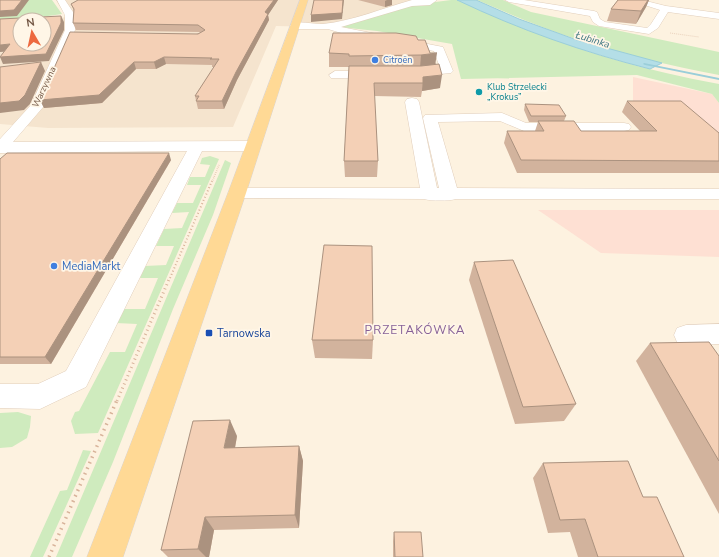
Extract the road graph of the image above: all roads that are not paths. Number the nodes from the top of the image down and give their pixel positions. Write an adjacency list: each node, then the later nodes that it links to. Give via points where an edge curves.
1 (304, 0): 8 (main road)
2 (433, 0): 9 (street, via 363,14)
3 (509, 0): 6 (street, via 594,14 596,20 602,24 649,31)
4 (633, 0): 6 (street)
5 (66, 1): 10 (street, Warzywna)
6 (665, 9): 7 (street)
7 (719, 16)
8 (295, 26): 9 (street); 18 (main road)
9 (328, 26): 14 (street, via 351,33 439,49 447,71 393,75)
10 (68, 34): 11 (street); 12 (street, Warzywna)
11 (80, 34)
12 (54, 65): 13 (street); 19 (street, Warzywna, via 37,106)
13 (38, 67)
14 (335, 75)
15 (412, 102): 22 (street)
16 (624, 127): 23 (street, via 524,127 502,117 430,118)
17 (197, 146): 18 (street); 19 (street); 26 (street, via 76,379 40,397)
18 (252, 146): 20 (main road)
19 (1, 148)
20 (237, 193): 22 (street); 27 (main road)
21 (719, 194): 23 (street)
22 (430, 195): 23 (street)
23 (450, 195)
24 (719, 334): 25 (street)
25 (686, 335)
26 (0, 396)
27 (105, 557)

